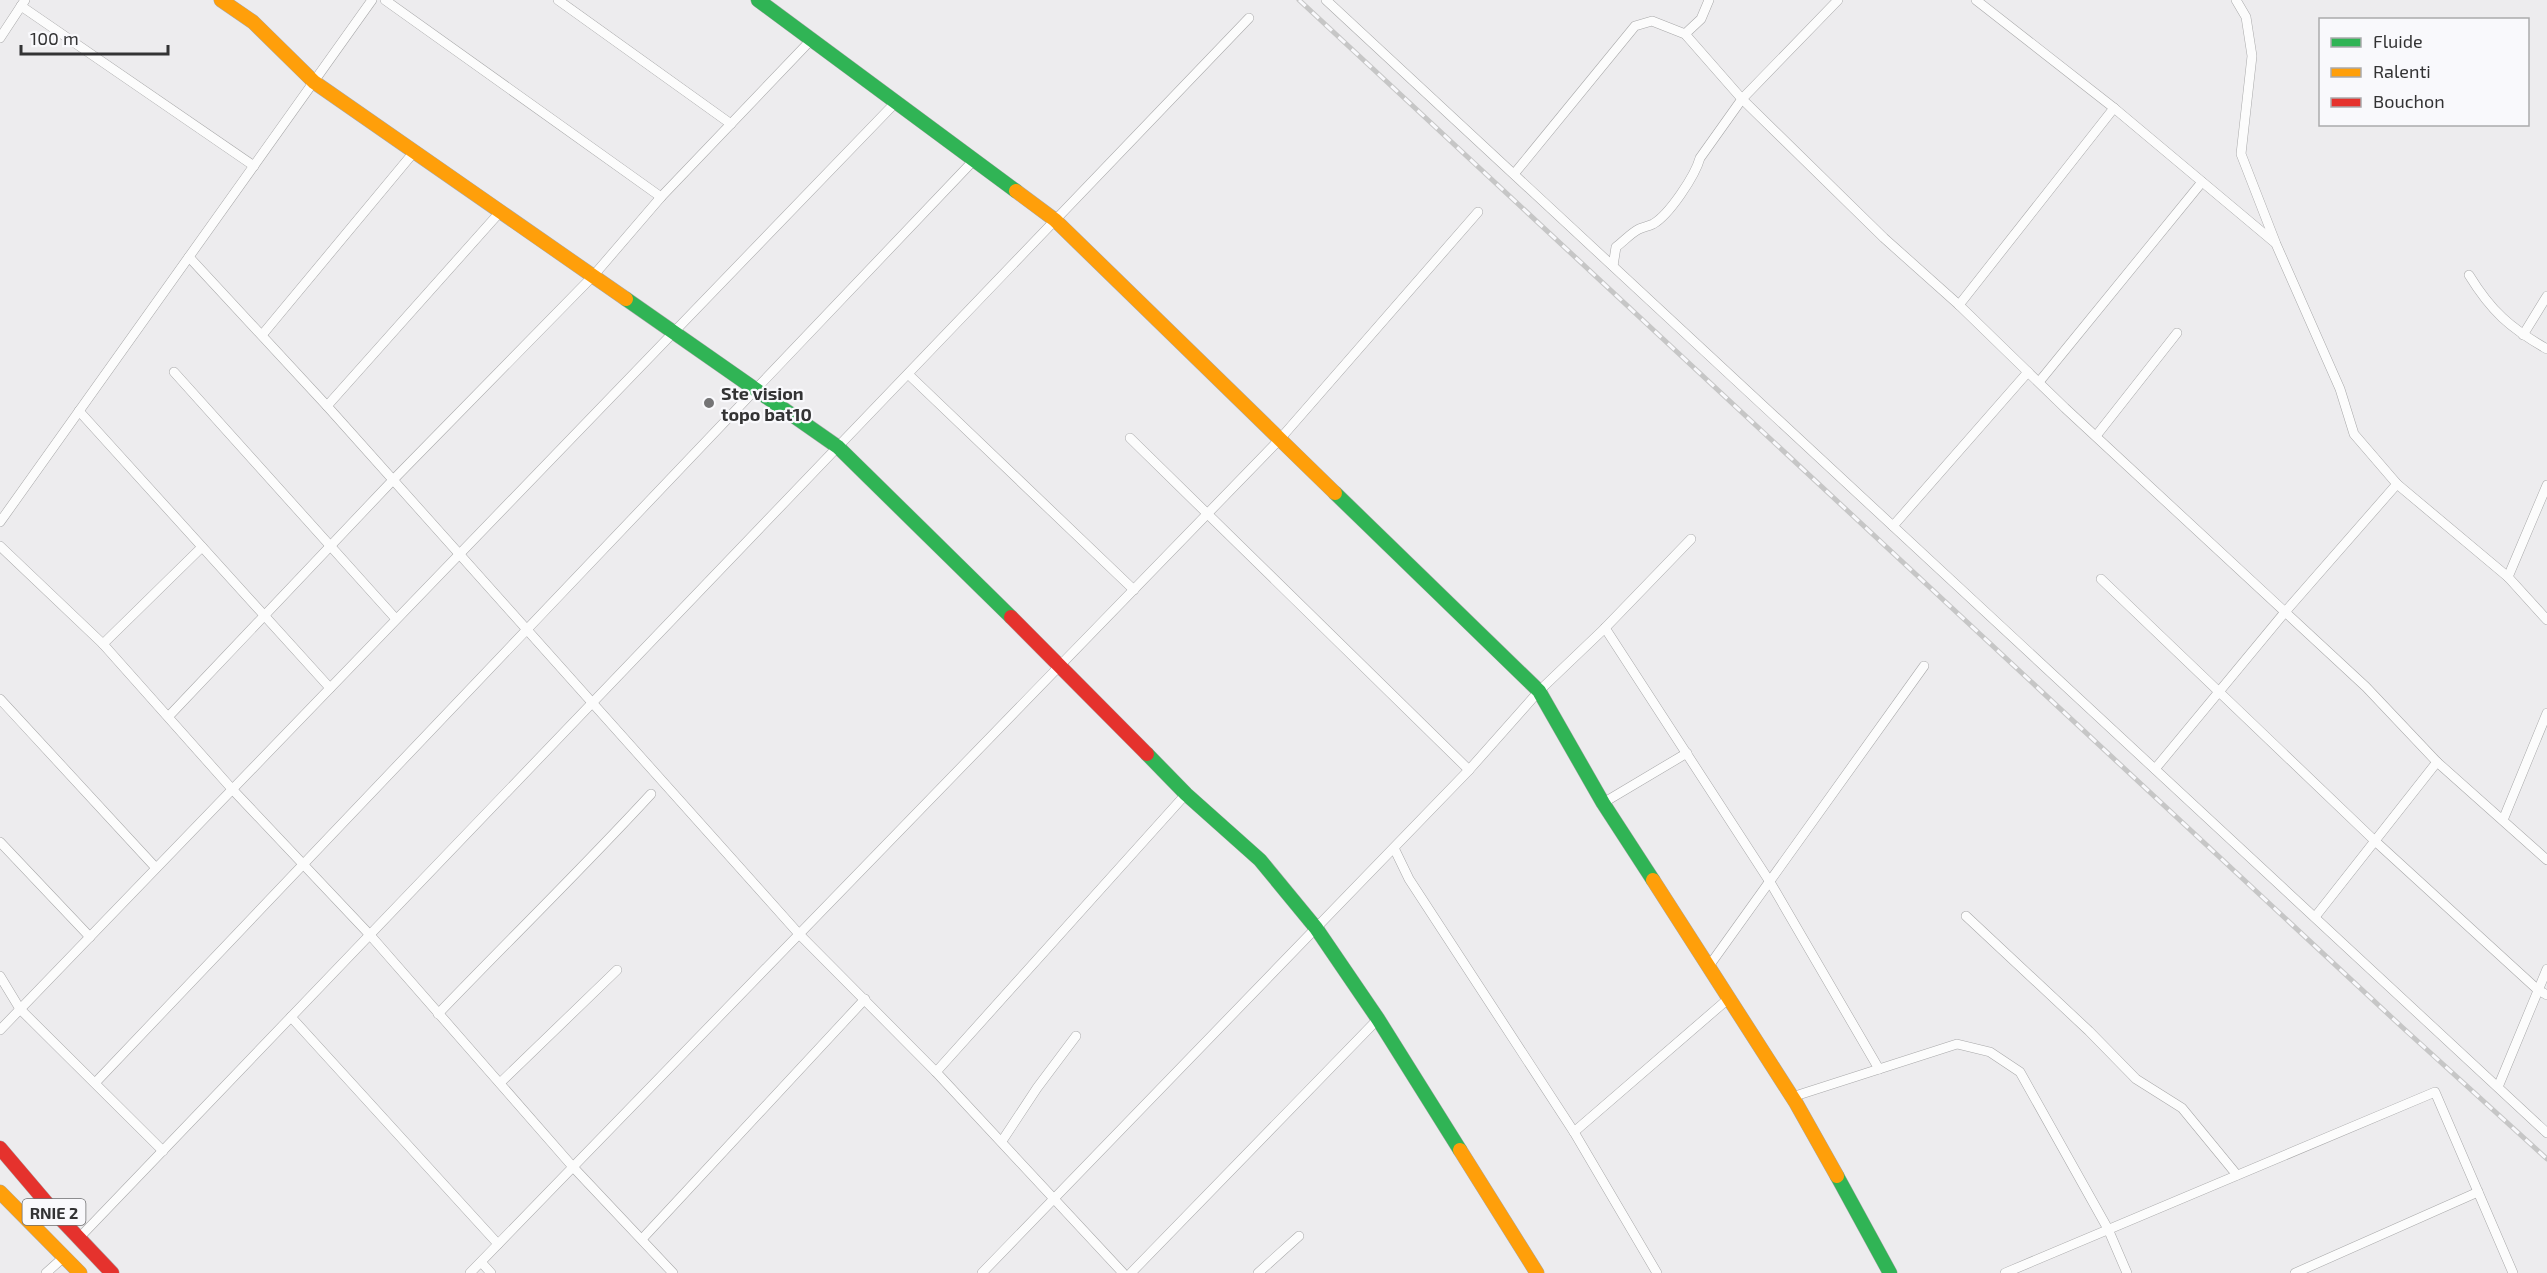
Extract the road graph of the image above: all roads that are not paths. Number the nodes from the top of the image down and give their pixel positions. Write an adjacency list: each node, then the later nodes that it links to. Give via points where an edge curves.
1 (221, 0): 17 (street, via 253,22)
2 (359, 0): 12 (street)
3 (385, 0): 27 (street)
4 (558, 0): 21 (street)
5 (758, 0): 16 (street)
6 (1326, 0): 25 (street)
7 (1709, 0): 14 (street, via 1701,19)
8 (1839, 0): 18 (street)
9 (1976, 0): 20 (street)
10 (2236, 0): 31 (street, via 2246,17 2252,56 2241,154)
11 (23, 3): 15 (street); 24 (street)
12 (370, 3): 17 (street)
13 (1249, 18): 30 (street)
14 (1685, 34): 18 (street); 25 (street, via 1652,21 1635,26)
15 (0, 38)
16 (811, 40): 19 (street); 21 (street)
17 (314, 82): 22 (street); 24 (street)
18 (1742, 99): 33 (street, via 1671,208 1616,247); 37 (street, via 1884,238)
19 (896, 102): 23 (street); 38 (street)
20 (2114, 108): 26 (street); 37 (street)
21 (731, 124): 27 (street)
22 (414, 152): 28 (street); 40 (street)
23 (975, 160): 30 (street); 47 (street)
24 (254, 166): 32 (street)
25 (1514, 174): 33 (street)
26 (2202, 182): 31 (street); 46 (street)
27 (661, 197): 34 (street)
28 (500, 212): 34 (street); 48 (street)
29 (1478, 212): 52 (street)
30 (1056, 220): 45 (street); 52 (street)
31 (2276, 244): 55 (street, via 2340,389 2354,434)
32 (189, 257): 40 (street); 49 (street)
33 (1613, 266): 59 (street)
34 (594, 275): 38 (street); 54 (street)
35 (2469, 275): 41 (street, via 2486,303)
36 (2547, 296): 41 (street)
37 (1959, 305): 44 (street)
38 (672, 333): 47 (street); 64 (street)
39 (2177, 333): 50 (street)
40 (262, 335): 48 (street)
41 (2523, 335): 42 (street)
42 (2547, 349)
43 (174, 372): 62 (street)
44 (2028, 372): 46 (street); 59 (street)
45 (908, 374): 53 (street); 67 (street)
46 (2039, 382): 50 (street)
47 (754, 390): 53 (street); 73 (street)
48 (327, 406): 54 (street)
49 (79, 411): 58 (street); 63 (street)
50 (2096, 436): 68 (street)
51 (1130, 438): 57 (street)
52 (1280, 439): 57 (street); 78 (street)
53 (838, 447): 75 (street); 81 (street)
54 (393, 480): 62 (street); 64 (street)
55 (2397, 484): 65 (street); 68 (street)
56 (2547, 485): 65 (street)
57 (1208, 513): 67 (street); 87 (street)
58 (0, 522)
59 (1893, 526): 86 (street)
60 (1691, 539): 72 (street)
61 (0, 546): 74 (street)
62 (330, 546): 69 (street); 70 (street)
63 (202, 547): 69 (street); 74 (street)
64 (459, 554): 70 (street); 73 (street)
65 (2508, 577): 71 (street)
66 (2101, 579): 79 (street)
67 (1134, 590): 75 (street)
68 (2285, 612): 79 (street); 85 (street, via 2366,687)
69 (264, 615): 77 (street); 83 (street)
70 (396, 619): 77 (street)
71 (2547, 620)
72 (1605, 628): 78 (street); 84 (street)
73 (528, 629): 81 (street); 97 (street)
74 (104, 644): 83 (street)
75 (1060, 665): 90 (street); 103 (street)
76 (1924, 666): 99 (street)
77 (330, 688): 88 (street)
78 (1539, 691): 87 (street); 91 (street)
79 (2219, 692): 86 (street); 93 (street)
80 (0, 699): 98 (street)
81 (593, 702): 103 (street); 104 (street)
82 (2547, 713): 92 (street)
83 (169, 716): 88 (street)
84 (1687, 753): 91 (street); 99 (street)
85 (2437, 762): 92 (street); 93 (street)
86 (2155, 769): 101 (street)
87 (1469, 770): 95 (street)
88 (232, 789): 97 (street); 98 (street)
89 (651, 794): 114 (street)
90 (1186, 794): 102 (street, via 1260,860); 120 (street)
91 (1603, 803): 106 (street)
92 (2503, 820): 96 (street)
93 (2375, 841): 101 (street); 110 (street)
94 (0, 842): 105 (street)
95 (1394, 848): 102 (street); 125 (street, via 1409,879)
96 (2547, 860)
97 (303, 864): 104 (street); 121 (street)
98 (156, 868): 105 (street)
99 (1770, 882): 106 (street); 119 (street)
100 (1966, 916): 132 (street, via 2136,1079 2182,1108)
101 (2315, 917): 123 (street)
102 (1316, 928): 116 (street); 135 (street)
103 (799, 934): 111 (street); 131 (street)
104 (370, 935): 114 (street); 115 (street)
105 (90, 937): 113 (street)
106 (1709, 966): 112 (street)
107 (2547, 969): 110 (street)
108 (617, 970): 122 (street)
109 (0, 976): 113 (street)
110 (2543, 992): 123 (street)
111 (865, 999): 120 (street); 139 (street)
112 (1728, 999): 124 (street); 125 (street)
113 (20, 1009): 117 (street); 121 (street)
114 (438, 1014): 122 (street)
115 (291, 1017): 129 (street); 140 (street)
116 (1378, 1019): 152 (street); 154 (street)
117 (0, 1030)
118 (1076, 1036): 127 (street)
119 (1879, 1069): 124 (street); 136 (street, via 1957,1044 1990,1052 2020,1072)
120 (936, 1072): 127 (street)
121 (96, 1082): 129 (street)
122 (500, 1083): 131 (street)
123 (2498, 1088): 126 (street)
124 (1792, 1097): 156 (street)
125 (1574, 1131): 155 (street)
126 (2547, 1133)
127 (1002, 1141): 135 (street)
128 (0, 1148): 130 (street, RNIE 2)
129 (162, 1151): 138 (street)
130 (5, 1164): 138 (street, RNIE 2)
131 (573, 1167): 139 (street); 140 (street)
132 (2237, 1175): 134 (street, via 2435,1092); 136 (street)
133 (0, 1192): 141 (street, RNIE 2)
134 (2478, 1192): 143 (street); 161 (street)
135 (1054, 1198): 150 (street); 151 (street)
136 (2108, 1229): 157 (street); 158 (street)
137 (1299, 1236): 153 (street)
138 (80, 1237): 146 (street, RNIE 2)
139 (642, 1239): 149 (street)
140 (498, 1244): 142 (street)
141 (65, 1256): 144 (street); 145 (street, RNIE 2)
142 (481, 1262): 147 (street); 148 (street)
143 (2317, 1263): 159 (street); 160 (street)
144 (46, 1273)
145 (80, 1273)
146 (112, 1273)
147 (470, 1273)
148 (491, 1273)
149 (673, 1273)
150 (982, 1273)
151 (1123, 1273)
152 (1131, 1273)
153 (1258, 1273)
154 (1537, 1273)
155 (1657, 1273)
156 (1890, 1273)
157 (2005, 1273)
158 (2127, 1273)
159 (2295, 1273)
160 (2322, 1273)
161 (2512, 1273)

